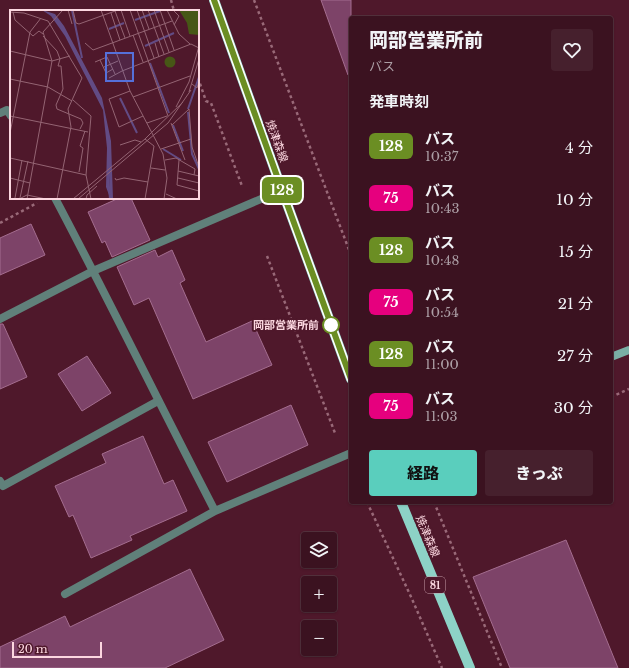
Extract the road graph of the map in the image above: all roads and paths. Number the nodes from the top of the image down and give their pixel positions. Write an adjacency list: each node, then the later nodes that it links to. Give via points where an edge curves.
1 (171, 0): 4 (path)
2 (214, 0): 8 (main road, 焼津森線)
3 (254, 0): 13 (path)
4 (174, 10)
5 (199, 81): 9 (path, via 206,101 210,103)
6 (0, 113): 7 (street, via 7,110)
7 (10, 114)
8 (282, 190): 15 (street); 19 (main road, 焼津森線)
9 (243, 191)
10 (56, 199): 15 (street)
11 (40, 202): 12 (path)
12 (0, 223)
13 (349, 250)
14 (267, 256): 23 (path)
15 (93, 270): 16 (street); 22 (street)
16 (0, 319)
17 (629, 350): 18 (main road)
18 (613, 355)
19 (349, 374)
20 (629, 389): 21 (path)
21 (613, 396)
22 (158, 401): 25 (street, via 3,486); 29 (street)
23 (335, 433)
24 (349, 454): 29 (street)
25 (0, 481)
26 (368, 504): 31 (path)
27 (402, 504): 32 (main road, 焼津森線 / 81)
28 (435, 504): 33 (path)
29 (215, 511): 30 (street)
30 (65, 594)
31 (442, 668)
32 (470, 668)
33 (502, 668)

